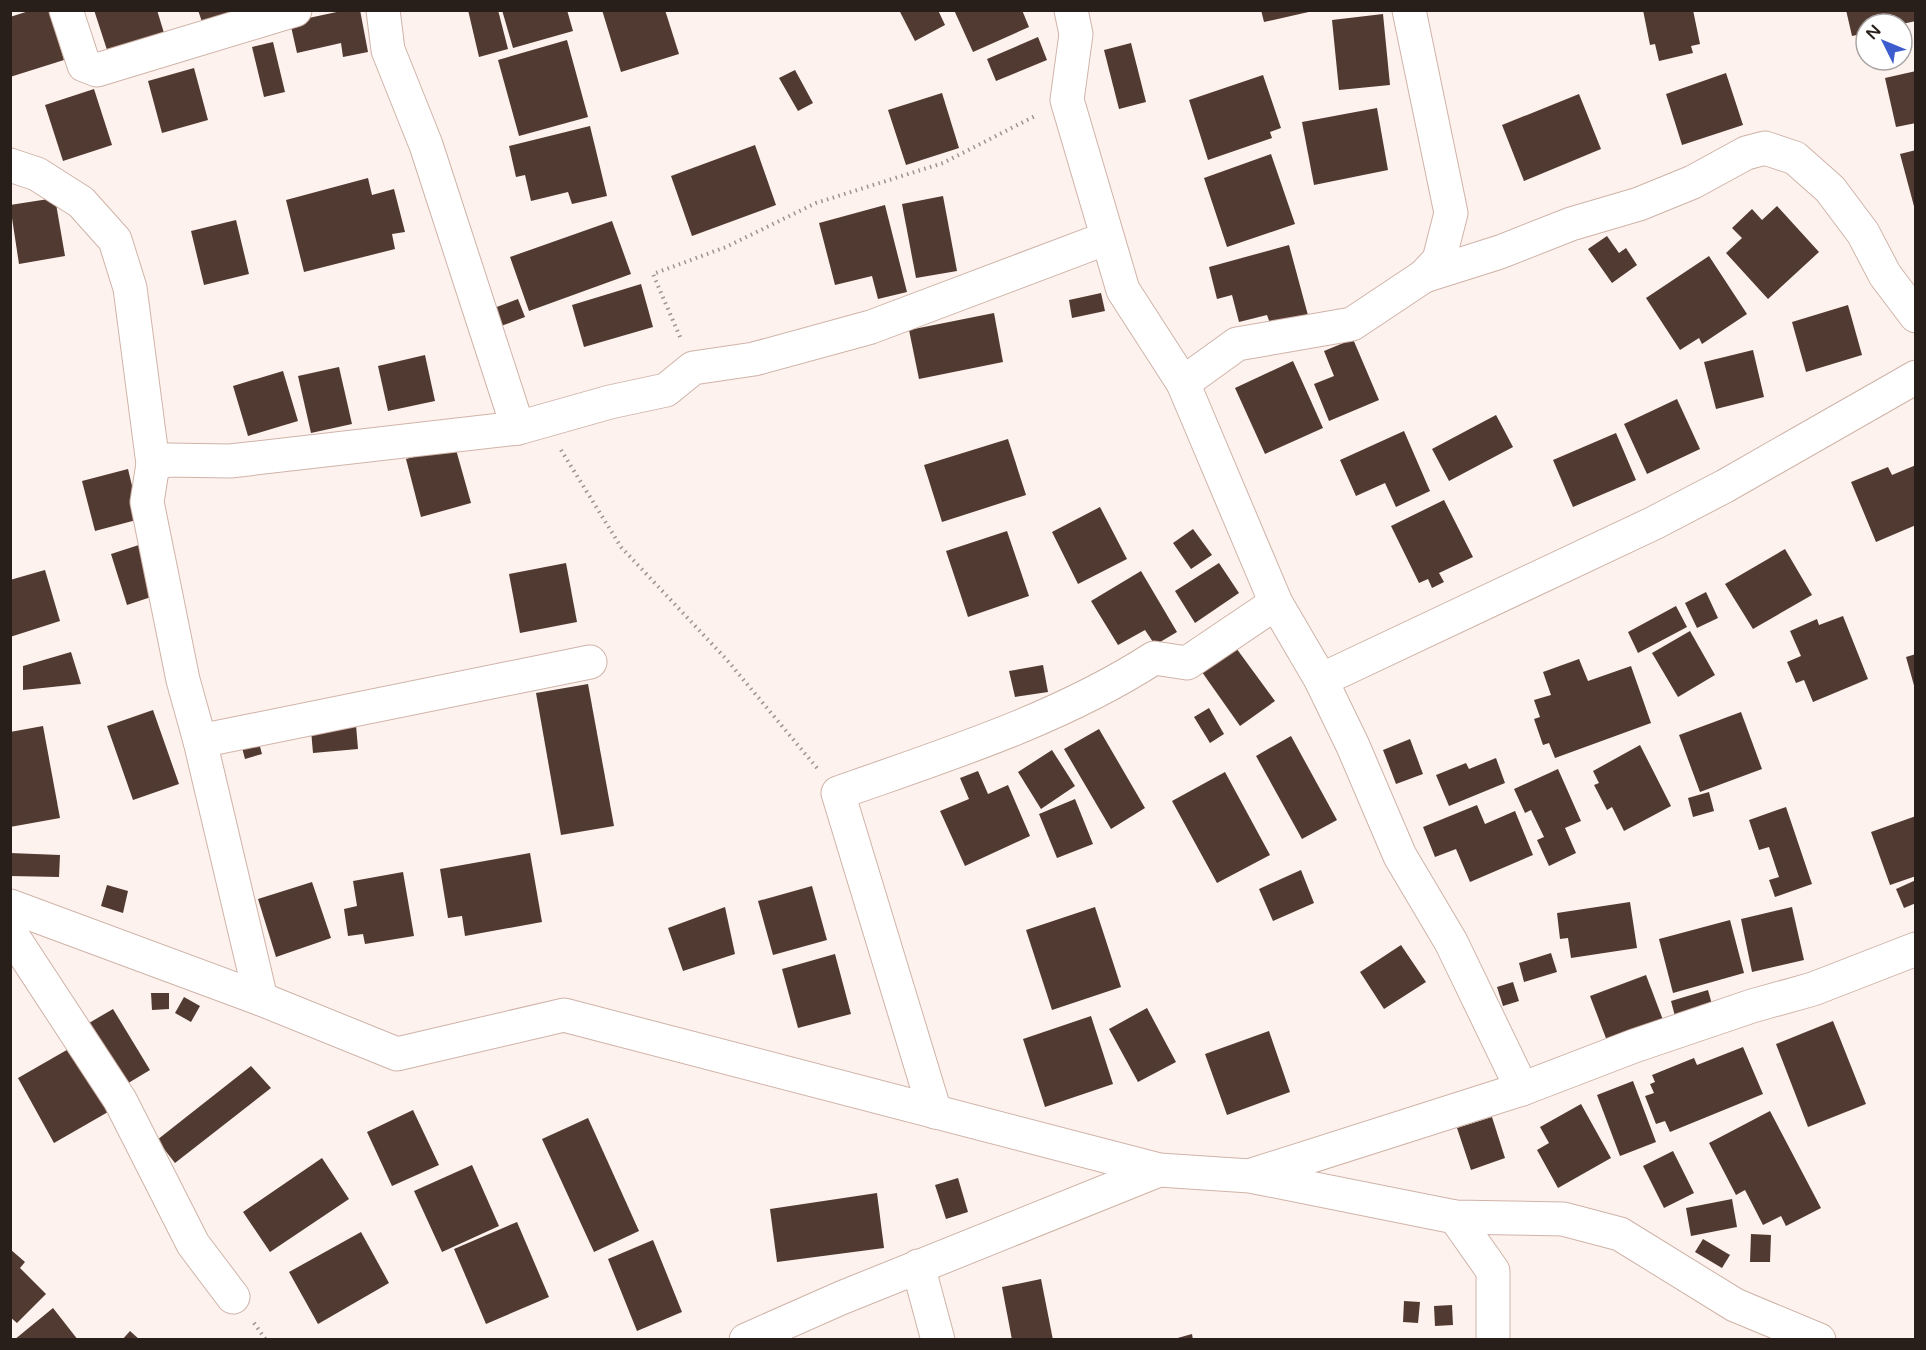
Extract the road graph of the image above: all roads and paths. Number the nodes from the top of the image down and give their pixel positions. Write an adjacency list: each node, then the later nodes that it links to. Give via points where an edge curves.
1 (66, 10): 2 (street, via 84,65 97,70)
2 (295, 10)
3 (383, 10): 14 (street, via 388,50 426,146)
4 (1071, 10): 6 (street, via 1076,34)
5 (1409, 10): 9 (street, via 1451,213 1439,261)
6 (1067, 100): 8 (street); 11 (path, via 943,163 816,203 726,247 653,274)
7 (10, 165): 15 (street, via 37,174 81,202 115,240 130,288)
8 (1107, 238): 11 (street, via 871,327 754,359); 13 (street, via 1124,290)
9 (1425, 276): 10 (street, via 1639,204 1693,182 1746,153 1765,148 1796,158 1830,189); 13 (street, via 1352,324 1237,344)
10 (1916, 316)
11 (693, 368): 14 (street, via 666,390)
12 (1916, 377): 18 (street, via 1654,523)
13 (1183, 383): 16 (street)
14 (518, 428): 15 (street, via 230,461 168,460); 20 (path, via 560,448 621,547 727,660)
15 (153, 464): 19 (street, via 147,502 183,680)
16 (1276, 603): 18 (street); 20 (street, via 1187,663 1154,658 1114,684 978,743)
17 (590, 662): 19 (street)
18 (1321, 680): 25 (street, via 1400,856 1451,942)
19 (201, 741): 24 (street)
20 (838, 794): 26 (street)
21 (10, 906): 24 (street)
22 (10, 932): 31 (street, via 120,1100 193,1244)
23 (1916, 949): 25 (street, via 1812,989 1634,1046)
24 (261, 999): 26 (street, via 397,1054 564,1015)
25 (1522, 1089): 28 (street)
26 (935, 1112): 27 (street)
27 (1159, 1170): 28 (street); 30 (street)
28 (1250, 1176): 29 (street)
29 (1455, 1217): 34 (street, via 1493,1271); 35 (street, via 1563,1219 1620,1234 1735,1305)
30 (918, 1266): 32 (street); 33 (street)
31 (233, 1297)
32 (746, 1340)
33 (938, 1340)
34 (1493, 1340)
35 (1819, 1340)

